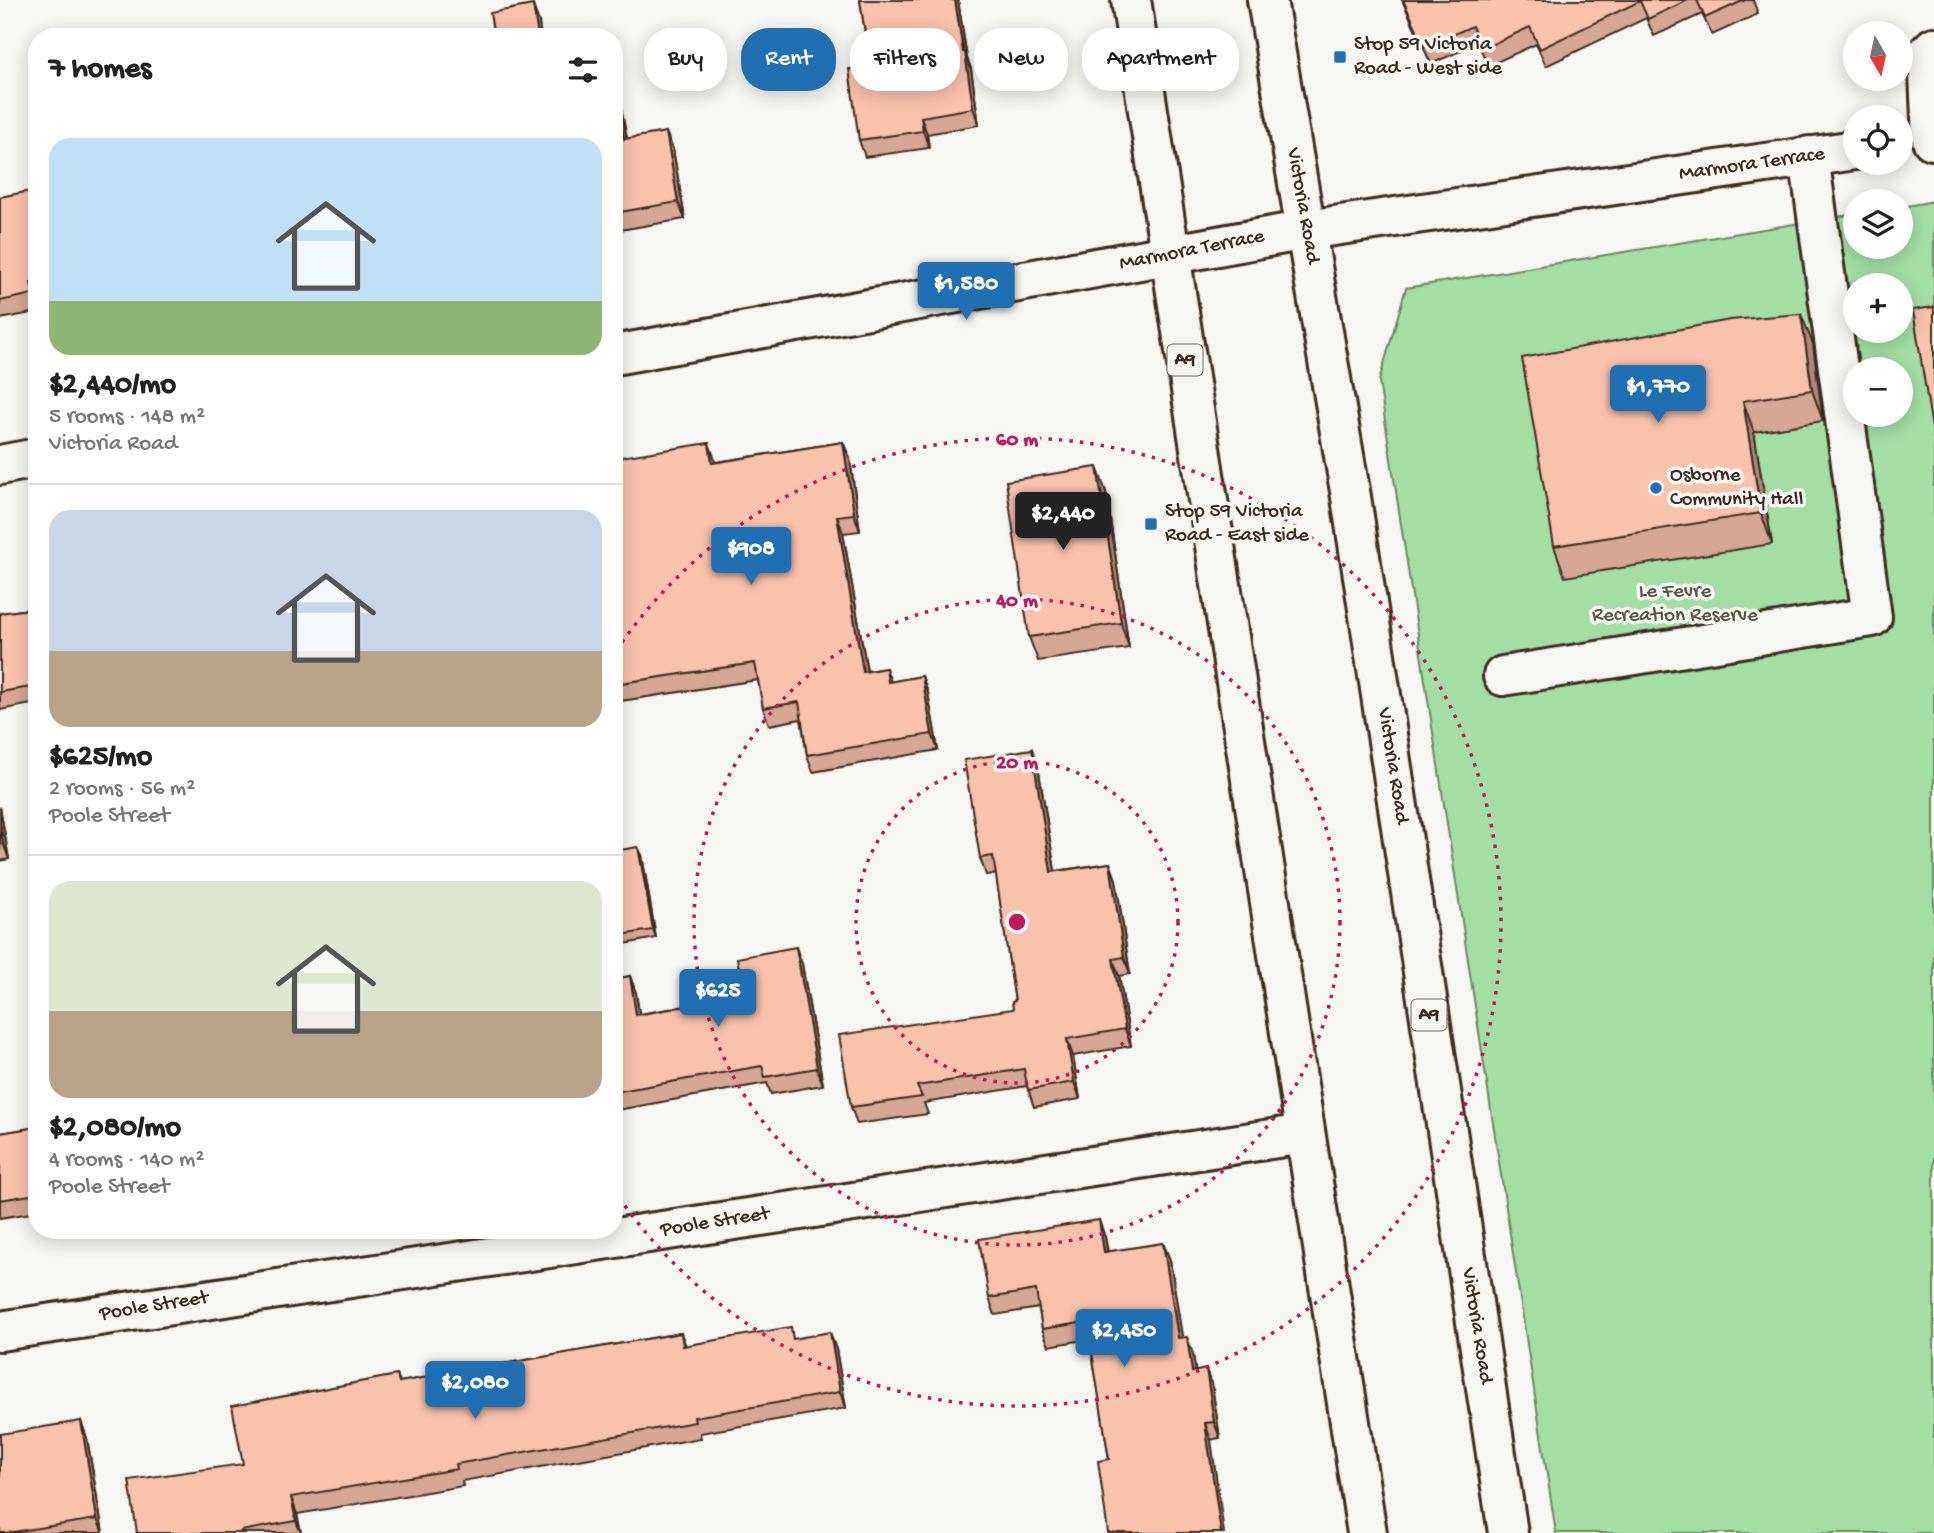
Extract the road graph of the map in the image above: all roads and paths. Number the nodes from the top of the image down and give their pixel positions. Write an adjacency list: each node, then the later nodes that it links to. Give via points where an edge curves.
1 (1131, 0): 8 (main road, A9)
2 (1267, 0): 7 (main road, Victoria Road / A9)
3 (1934, 47): 4 (main road, via 1928,53)
4 (1922, 142)
5 (1843, 152): 6 (main road, Marmora Terrace)
6 (1809, 156): 7 (main road, Marmora Terrace); 12 (main road, via 1872,617)
7 (1306, 230): 8 (main road, Marmora Terrace); 18 (main road, Victoria Road / A9, via 1351,497)
8 (1169, 256): 9 (main road, Marmora Terrace); 13 (main road, A9)
9 (623, 353)
10 (28, 460): 11 (main road)
11 (0, 465)
12 (1503, 676)
13 (1304, 1134): 14 (main road, Poole Street); 17 (main road, A9)
14 (623, 1237)
15 (609, 1239): 16 (main road, Poole Street)
16 (0, 1331)
17 (1367, 1533)
18 (1507, 1533)

